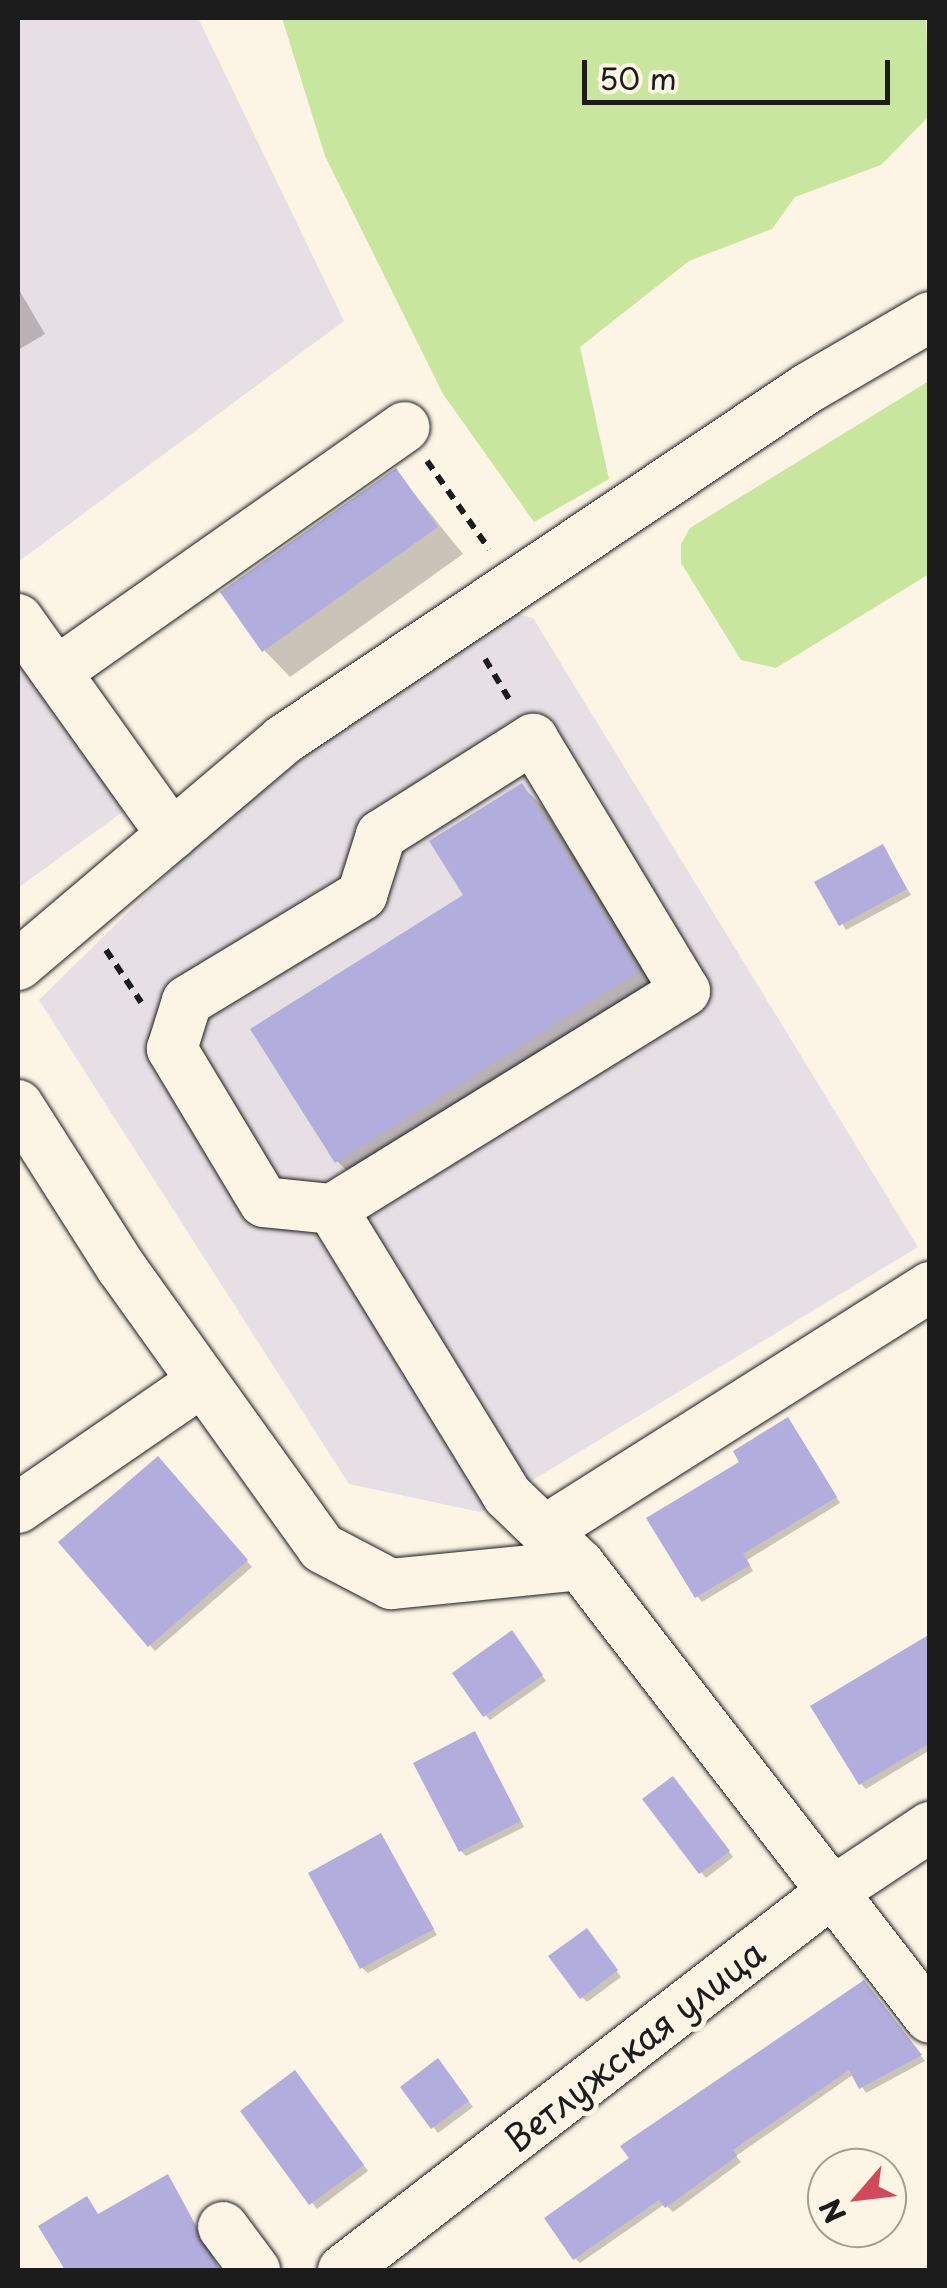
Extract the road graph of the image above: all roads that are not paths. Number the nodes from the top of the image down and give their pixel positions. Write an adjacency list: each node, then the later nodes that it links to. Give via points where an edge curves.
1 (930, 318): 5 (street, via 808,388 284,740)
2 (404, 427): 4 (street)
3 (18, 619): 4 (street)
4 (56, 672): 5 (street)
5 (172, 836): 6 (street)
6 (18, 965)
7 (18, 1105): 10 (street)
8 (332, 1209): 8 (street, via 685,991 533,739 381,835 362,895 187,1001 174,1051 264,1202); 12 (street, via 507,1495)
9 (930, 1287): 12 (street)
10 (201, 1382): 11 (street); 13 (street, via 322,1548 391,1584)
11 (18, 1508)
12 (544, 1531): 13 (street)
13 (580, 1565): 15 (street)
14 (930, 1828): 15 (street, Ветлужская улица)
15 (832, 1892): 16 (street); 19 (street, Ветлужская улица)
16 (930, 2018)
17 (223, 2227): 18 (street)
18 (255, 2270)
19 (343, 2270)

